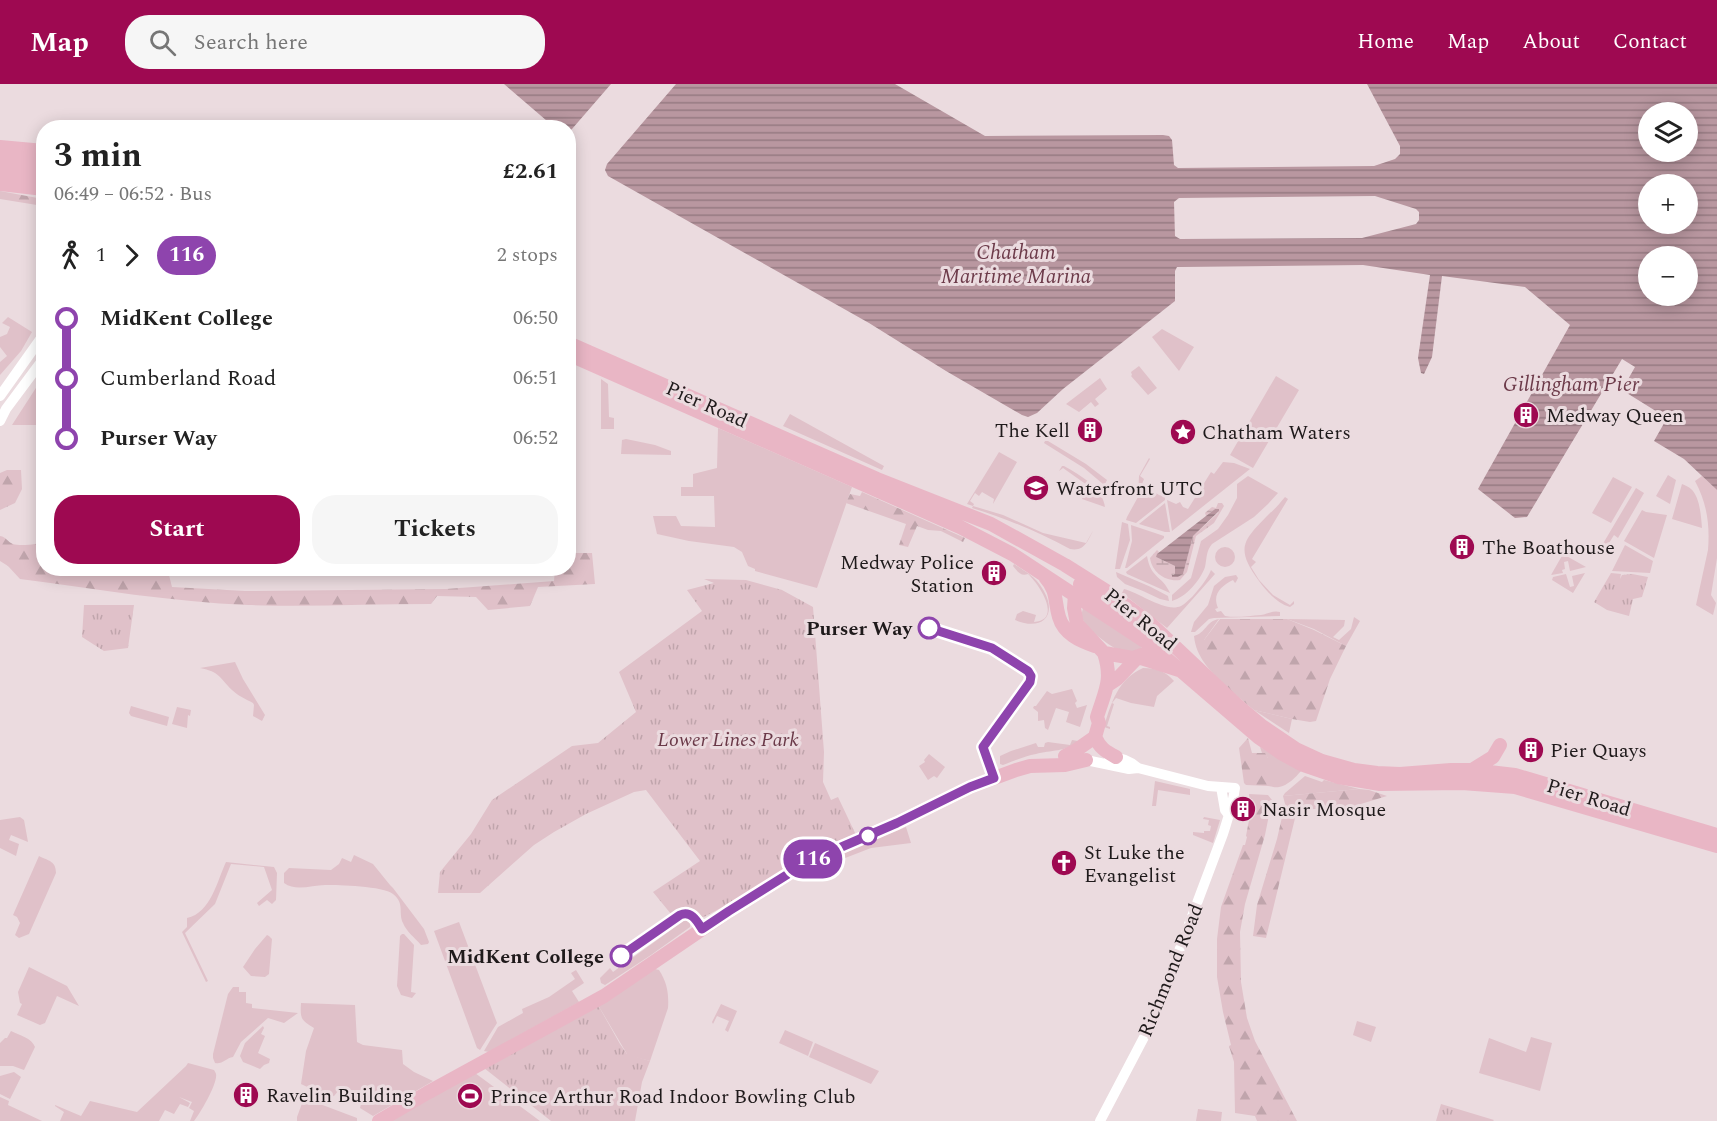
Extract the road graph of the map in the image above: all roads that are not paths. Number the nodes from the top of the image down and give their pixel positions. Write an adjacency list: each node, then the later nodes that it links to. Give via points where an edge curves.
1 (0, 147): 2 (main road)
2 (36, 150)
3 (0, 160): 4 (main road)
4 (36, 163)
5 (0, 171): 6 (main road)
6 (36, 175)
7 (0, 184): 8 (main road)
8 (36, 188)
9 (36, 345): 13 (street)
10 (576, 346): 16 (main road, Pier Road, via 922,497 1048,564)
11 (576, 358): 15 (main road, Pier Road, via 960,527)
12 (36, 369): 14 (street)
13 (0, 396)
14 (0, 421)
15 (1041, 573): 16 (main road, Pier Road); 18 (main road, via 1053,590 1066,630)
16 (1086, 589): 17 (main road, Pier Road); 18 (main road, via 1075,620); 29 (main road, Pier Road, via 1150,622 1236,705 1306,754 1333,765 1377,773)
17 (1152, 646): 19 (main road); 20 (main road, Pier Road)
18 (1102, 650): 19 (main road); 21 (main road, via 1109,670)
19 (1138, 657): 20 (main road); 21 (main road)
20 (1181, 671): 30 (main road, Pier Road, via 1264,742 1323,772 1380,784 1462,783)
21 (1108, 685): 22 (main road, via 1092,721 1088,735)
22 (1092, 739): 24 (main road); 25 (main road); 26 (main road)
23 (1500, 745): 29 (main road, via 1493,757)
24 (1065, 756): 26 (main road); 27 (main road, via 1040,759)
25 (1116, 757): 26 (street); 28 (street)
26 (1086, 760): 27 (main road); 28 (street)
27 (1030, 766): 35 (main road, via 970,787 809,861 604,996)
28 (1138, 768): 31 (street)
29 (1472, 770): 30 (main road, Pier Road)
30 (1501, 777): 33 (main road, Pier Road, via 1532,779); 34 (main road, Pier Road, via 1515,787)
31 (1221, 787): 32 (street); 32 (street, Richmond Road, via 1235,788)
32 (1228, 814): 36 (street, Richmond Road, via 1153,1020)
33 (1717, 835)
34 (1717, 846)
35 (379, 1121)
36 (1100, 1121)

